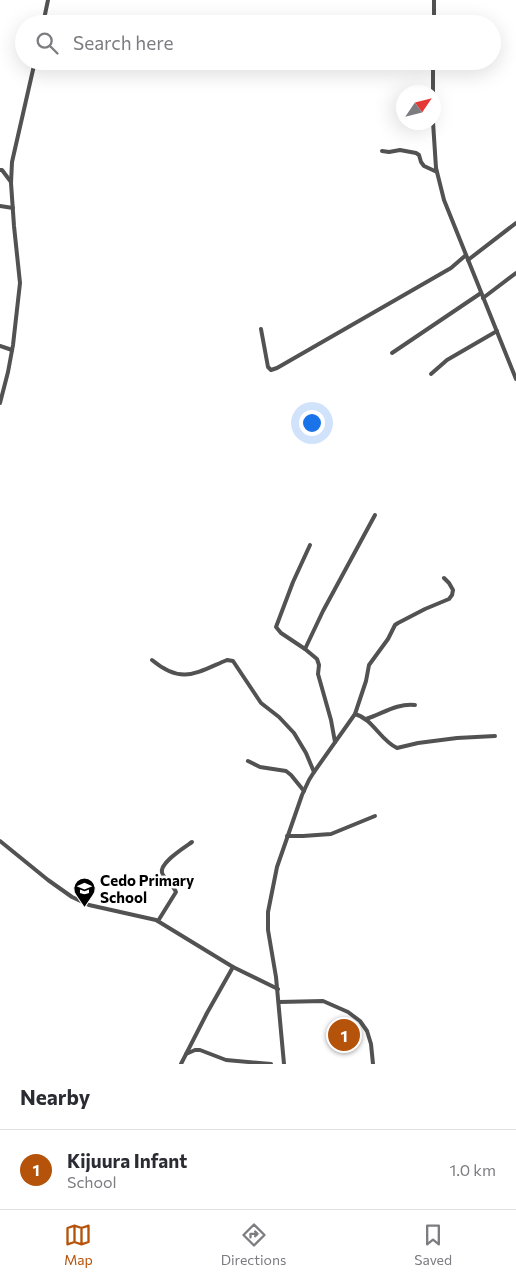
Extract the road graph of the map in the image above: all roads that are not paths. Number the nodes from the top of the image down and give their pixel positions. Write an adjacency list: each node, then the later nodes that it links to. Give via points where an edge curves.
1 (48, 0): 3 (street)
2 (434, 0): 4 (street)
3 (45, 15)
4 (434, 15)
5 (33, 70): 12 (street, via 14,151)
6 (433, 70): 7 (street)
7 (433, 85)
8 (433, 130): 11 (street)
9 (382, 151): 11 (street, via 416,153 422,164)
10 (1, 169): 12 (street)
11 (436, 172): 16 (street)
12 (12, 183): 14 (street)
13 (0, 206): 14 (street)
14 (13, 208): 22 (street, via 20,283)
15 (516, 223): 16 (street)
16 (467, 258): 18 (street); 19 (street, via 271,370)
17 (516, 273): 18 (street)
18 (482, 295): 20 (street); 23 (street)
19 (261, 329)
20 (497, 331): 24 (street); 25 (street)
21 (0, 346): 22 (street)
22 (12, 350): 26 (street)
23 (392, 353)
24 (431, 374)
25 (516, 379)
26 (0, 403)
27 (375, 515): 30 (street)
28 (310, 545): 30 (street, via 276,627)
29 (444, 578): 33 (street, via 453,590 452,595 395,625 369,665)
30 (305, 649): 36 (street, via 318,660 318,674)
31 (152, 660): 38 (street, via 166,671 187,675 227,660 233,662 261,703 294,733)
32 (415, 705): 34 (street, via 397,706)
33 (355, 714): 34 (street); 36 (street)
34 (366, 719): 35 (street, via 397,748 457,738)
35 (495, 736)
36 (335, 742): 38 (street)
37 (248, 761): 39 (street, via 260,767 286,771)
38 (314, 772): 39 (street)
39 (304, 791): 41 (street)
40 (375, 816): 41 (street, via 332,834)
41 (287, 836): 46 (street, via 267,922)
42 (0, 841): 44 (street, via 65,893 80,901)
43 (192, 842): 44 (street, via 163,867 163,875 176,892)
44 (158, 921): 45 (street)
45 (233, 968): 46 (street); 48 (street)
46 (278, 989): 47 (street)
47 (279, 1002): 51 (street); 52 (street, via 323,1001 348,1012 367,1031)
48 (186, 1054): 49 (street); 50 (street, via 200,1050 226,1060)
49 (181, 1064)
50 (271, 1064)
51 (284, 1064)
52 (373, 1064)

